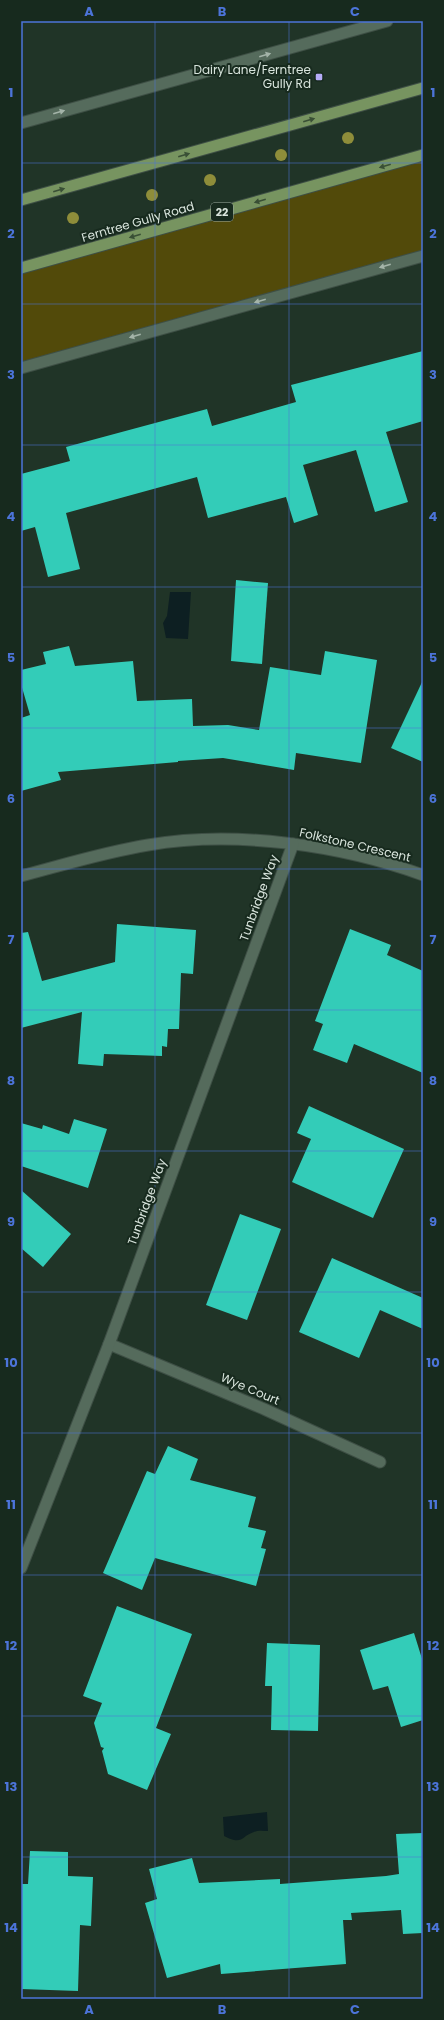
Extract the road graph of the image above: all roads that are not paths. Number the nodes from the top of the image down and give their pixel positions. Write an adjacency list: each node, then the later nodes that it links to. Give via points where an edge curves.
1 (388, 21): 3 (street, one-way to 1)
2 (423, 88): 5 (main road, one-way to 2)
3 (21, 123)
4 (423, 155): 7 (main road, Ferntree Gully Road / 22, one-way to 7)
5 (21, 200)
6 (423, 256): 8 (street, one-way to 8)
7 (21, 268)
8 (21, 368)
9 (293, 844): 10 (street, Folkstone Crescent, via 362,857); 11 (street, Folkstone Crescent, via 195,840 149,844 100,854); 12 (street, Tunbridge Way)
10 (423, 875)
11 (21, 876)
12 (109, 1344): 13 (street, Wye Court, via 264,1409); 14 (street, Tunbridge Way)
13 (380, 1462)
14 (21, 1568)

